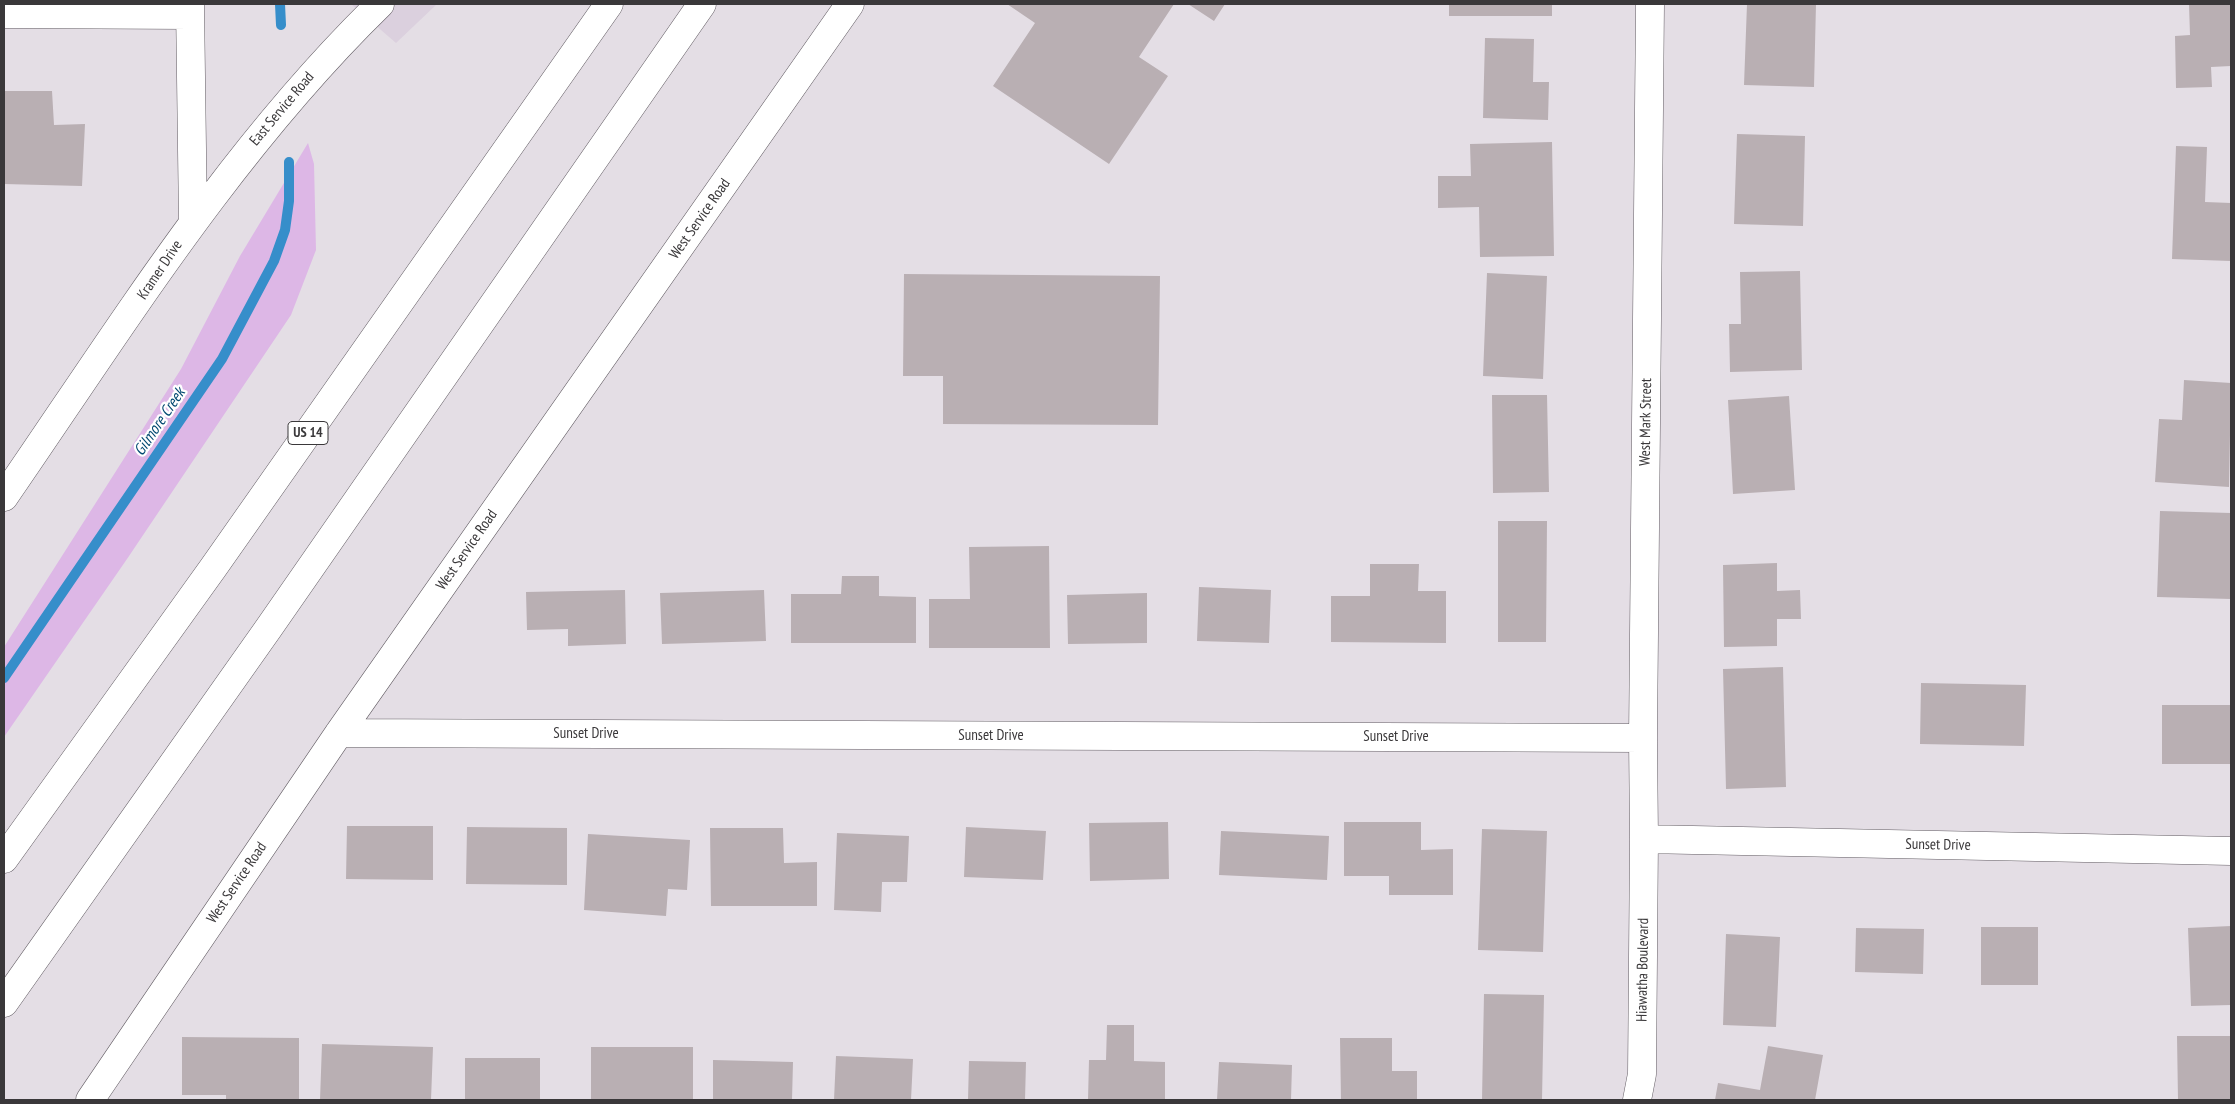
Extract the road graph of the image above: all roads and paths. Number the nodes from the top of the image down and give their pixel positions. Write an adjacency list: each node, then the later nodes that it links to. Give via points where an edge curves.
1 (380, 4): 8 (main road, East Service Road, via 296,91)
2 (609, 4): 14 (main road, US 14, via 219,560)
3 (702, 4): 15 (main road)
4 (850, 4): 10 (main road, West Service Road)
5 (1650, 4): 11 (main road, West Mark Street)
6 (190, 9): 7 (main road); 8 (main road)
7 (4, 14)
8 (193, 222): 9 (main road, Kramer Drive)
9 (4, 497)
10 (339, 734): 11 (main road, Sunset Drive); 16 (main road, West Service Road)
11 (1643, 738): 12 (main road, West Mark Street)
12 (1644, 839): 13 (main road, Sunset Drive); 17 (main road, Hiawatha Boulevard, via 1642,1074)
13 (2231, 851)
14 (4, 859)
15 (4, 1002)
16 (90, 1100)
17 (1637, 1100)

